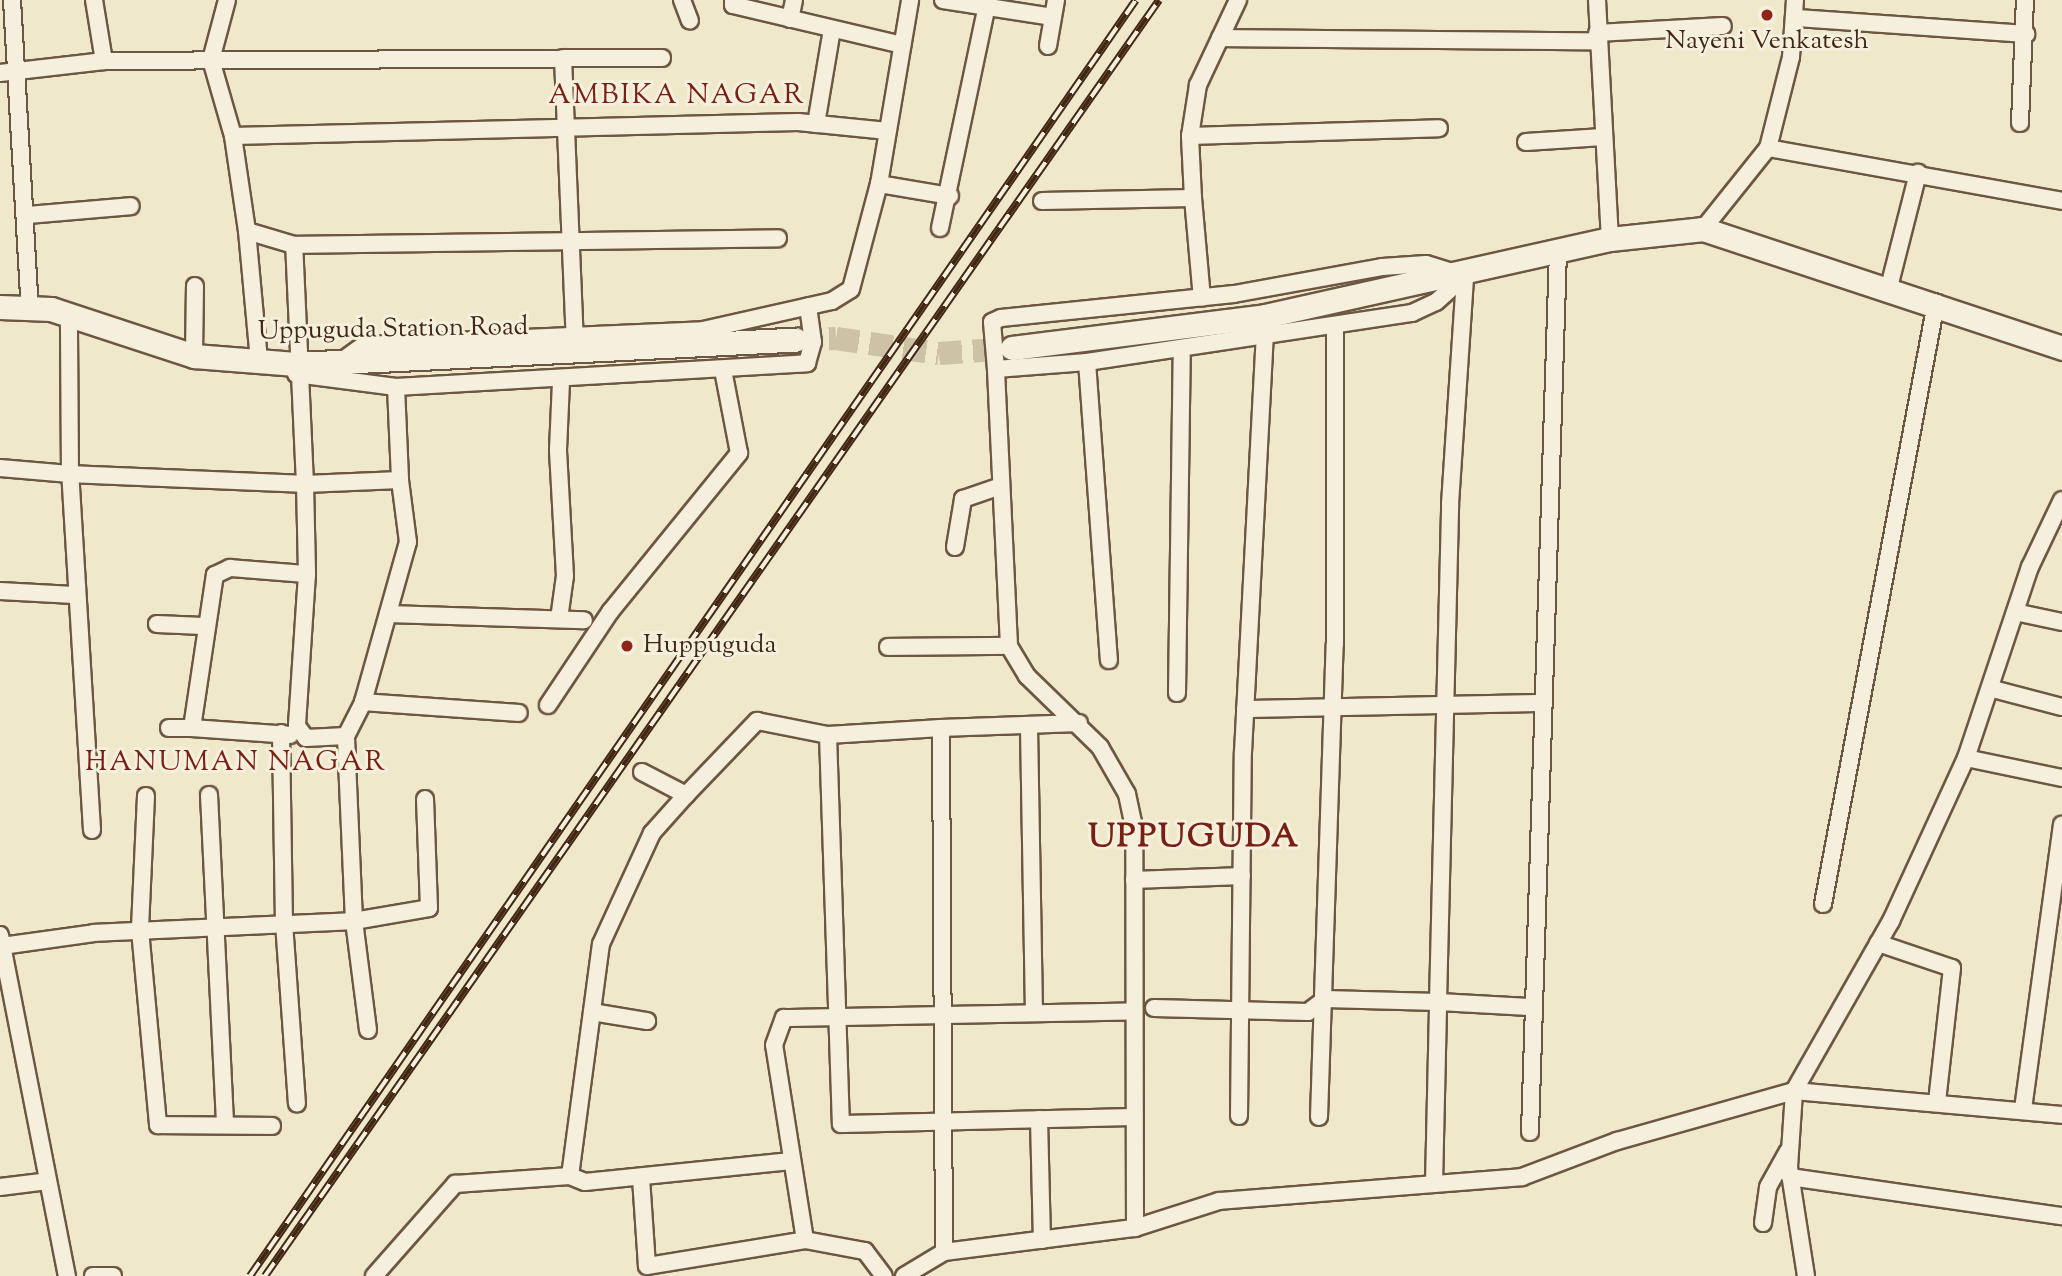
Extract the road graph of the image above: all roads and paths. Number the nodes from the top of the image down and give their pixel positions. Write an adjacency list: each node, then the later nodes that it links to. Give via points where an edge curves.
1 (12, 0): 30 (street)
2 (94, 0): 29 (street)
3 (227, 0): 28 (street)
4 (682, 0): 18 (street)
5 (733, 0): 16 (street, via 733,5)
6 (794, 0): 16 (street)
7 (910, 0): 24 (street)
8 (943, 0): 14 (street)
9 (1056, 0): 15 (street)
10 (1238, 0): 23 (street)
11 (1597, 0): 22 (street)
12 (1795, 0): 17 (street)
13 (2025, 0): 21 (street)
14 (987, 3): 15 (street); 44 (street)
15 (1053, 17): 25 (street)
16 (790, 19): 20 (street)
17 (1797, 19): 21 (street); 41 (street)
18 (690, 21)
19 (1723, 26): 22 (street)
20 (832, 29): 24 (street); 33 (street)
21 (2026, 34): 32 (street)
22 (1598, 37): 23 (street); 39 (street)
23 (1220, 38): 38 (street, via 1198,85)
24 (902, 45): 36 (street)
25 (1048, 46)
26 (563, 58): 27 (street); 28 (street); 35 (street)
27 (662, 58)
28 (211, 60): 29 (street); 37 (street)
29 (104, 61): 30 (street)
30 (20, 72): 31 (street); 49 (street)
31 (0, 74)
32 (2020, 123)
33 (816, 124): 35 (street); 36 (street)
34 (1439, 128): 38 (street)
35 (569, 131): 37 (street); 55 (street)
36 (888, 131): 43 (street)
37 (233, 136): 52 (street)
38 (1190, 136): 45 (street)
39 (1603, 137): 40 (street); 54 (street)
40 (1526, 142)
41 (1768, 148): 42 (street); 51 (street)
42 (1918, 173): 47 (street); 60 (street)
43 (879, 184): 44 (street); 63 (street, via 850,289)
44 (950, 196): 50 (street)
45 (1194, 198): 46 (street); 61 (street)
46 (1042, 201)
47 (2062, 201)
48 (131, 206): 49 (street)
49 (27, 215): 65 (street)
50 (940, 228)
51 (1703, 229): 54 (street); 60 (street)
52 (247, 231): 56 (street); 76 (street)
53 (778, 238): 55 (street)
54 (1610, 239): 57 (street)
55 (568, 242): 56 (street); 69 (street)
56 (294, 245): 78 (street)
57 (1558, 252): 58 (street); 107 (street)
58 (1465, 276): 61 (street, via 1426,264 1382,267); 67 (street, via 1436,302 1412,313); 71 (street, via 1265,316); 105 (street)
59 (195, 286): 74 (street)
60 (1889, 287): 62 (street)
61 (1202, 298): 79 (street, via 1001,318 992,322)
62 (1936, 303): 72 (street); 133 (street)
63 (808, 306): 69 (street, via 703,330); 80 (street, via 813,353 807,363)
64 (0, 307): 65 (street, Uppuguda Station Road)
65 (30, 308): 66 (street, Uppuguda Station Road)
66 (69, 316): 74 (street, Uppuguda Station Road); 84 (street)
67 (1335, 328): 68 (street); 109 (street)
68 (1265, 338): 73 (street); 111 (street)
69 (575, 339): 75 (street, via 364,345)
70 (795, 340): 75 (street, Uppuguda Station Road, via 576,355)
71 (1012, 348)
72 (2062, 348)
73 (1182, 349): 77 (street); 104 (street)
74 (194, 356): 76 (street, Uppuguda Station Road)
75 (343, 360): 78 (street, Uppuguda Station Road)
76 (259, 361): 78 (street, Uppuguda Station Road)
77 (1087, 362): 79 (street); 102 (street)
78 (296, 369): 82 (street); 86 (street)
79 (996, 369): 87 (street)
80 (723, 370): 81 (street); 108 (street, via 739,453 610,612)
81 (562, 382): 82 (street); 95 (street, via 558,450 565,576)
82 (396, 387): 85 (street)
83 (0, 468): 84 (street)
84 (70, 474): 86 (street); 92 (street)
85 (400, 480): 86 (street); 94 (street, via 408,542)
86 (305, 484): 90 (street)
87 (1001, 486): 89 (street, via 963,499); 100 (street)
88 (2061, 511): 93 (street, via 2030,567)
89 (955, 547)
90 (307, 574): 99 (street, via 230,568 215,575); 121 (street, via 297,726)
91 (0, 592): 92 (street)
92 (74, 595): 130 (street)
93 (2015, 612): 97 (street); 103 (street)
94 (388, 614): 95 (street); 106 (street)
95 (559, 619): 96 (street)
96 (584, 620)
97 (2062, 622)
98 (157, 624): 99 (street)
99 (203, 626): 116 (street)
100 (1009, 646): 101 (street); 113 (street, via 1027,676)
101 (888, 647)
102 (1109, 660)
103 (1993, 689): 110 (street); 122 (street)
104 (1177, 693)
105 (1445, 701): 107 (street); 109 (street); 141 (street)
106 (363, 702): 112 (street); 120 (street)
107 (1541, 703): 142 (street)
108 (548, 705)
109 (1333, 705): 111 (street); 140 (street)
110 (2062, 706)
111 (1245, 709): 131 (street)
112 (519, 713)
113 (1079, 723): 114 (street); 132 (street, via 1127,794)
114 (1029, 727): 117 (street); 145 (street)
115 (169, 728): 116 (street)
116 (192, 728): 118 (street)
117 (941, 728): 119 (street); 148 (street)
118 (281, 733): 121 (street); 135 (street)
119 (828, 735): 126 (street, via 757,721); 149 (street)
120 (346, 736): 121 (street); 134 (street)
121 (306, 738)
122 (1966, 758): 124 (street); 138 (street)
123 (642, 772): 126 (street)
124 (2062, 778)
125 (209, 795): 136 (street)
126 (686, 795): 147 (street, via 652,833 618,898 601,944)
127 (146, 796): 137 (street)
128 (425, 799): 134 (street, via 429,908)
129 (2062, 825): 155 (street)
130 (92, 830)
131 (1242, 876): 132 (street); 146 (street)
132 (1134, 880): 144 (street)
133 (1823, 904)
134 (355, 921): 135 (street); 151 (street)
135 (284, 923): 136 (street); 154 (street)
136 (215, 927): 137 (street); 162 (street)
137 (140, 930): 139 (street); 162 (street, via 158,1125)
138 (1878, 943): 152 (street); 153 (street, via 1952,968)
139 (2, 949): 170 (street)
140 (1325, 999): 141 (street); 146 (street, via 1308,1012); 159 (street)
141 (1438, 1002): 142 (street); 171 (street)
142 (1530, 1007): 164 (street)
143 (1154, 1008): 146 (street)
144 (1134, 1011): 145 (street); 158 (street)
145 (1034, 1012): 148 (street)
146 (1240, 1012): 157 (street)
147 (592, 1013): 150 (street); 167 (street)
148 (941, 1015): 149 (street); 160 (street)
149 (837, 1016): 160 (street, via 841,1124); 166 (street, via 784,1017 773,1033)
150 (647, 1021)
151 (368, 1030)
152 (1794, 1091): 153 (street); 165 (street); 171 (street, via 1617,1141 1522,1177)
153 (1937, 1102): 155 (street)
154 (297, 1104)
155 (2023, 1109): 156 (street)
156 (2062, 1115)
157 (1239, 1116)
158 (1134, 1117): 161 (street); 175 (street)
159 (1319, 1117)
160 (943, 1119): 161 (street); 178 (street)
161 (1039, 1119): 177 (street)
162 (225, 1125): 163 (street)
163 (272, 1126)
164 (1530, 1132)
165 (1790, 1146): 168 (street); 174 (street, via 1768,1187)
166 (791, 1161): 169 (street); 176 (street)
167 (570, 1176): 169 (street, via 585,1182); 183 (street, via 455,1184)
168 (1790, 1177): 173 (street); 186 (street)
169 (641, 1178): 179 (street)
170 (48, 1181): 172 (street); 180 (street)
171 (1434, 1184): 175 (street, via 1219,1201)
172 (0, 1188)
173 (2062, 1216)
174 (1763, 1223)
175 (1135, 1228): 177 (street)
176 (805, 1240): 179 (street); 184 (street, via 865,1251)
177 (1042, 1240): 178 (street)
178 (944, 1252): 185 (street)
179 (648, 1271)
180 (67, 1276)
181 (93, 1276): 182 (street)
182 (113, 1276)
183 (374, 1276)
184 (884, 1276)
185 (904, 1276)
186 (1807, 1276)

